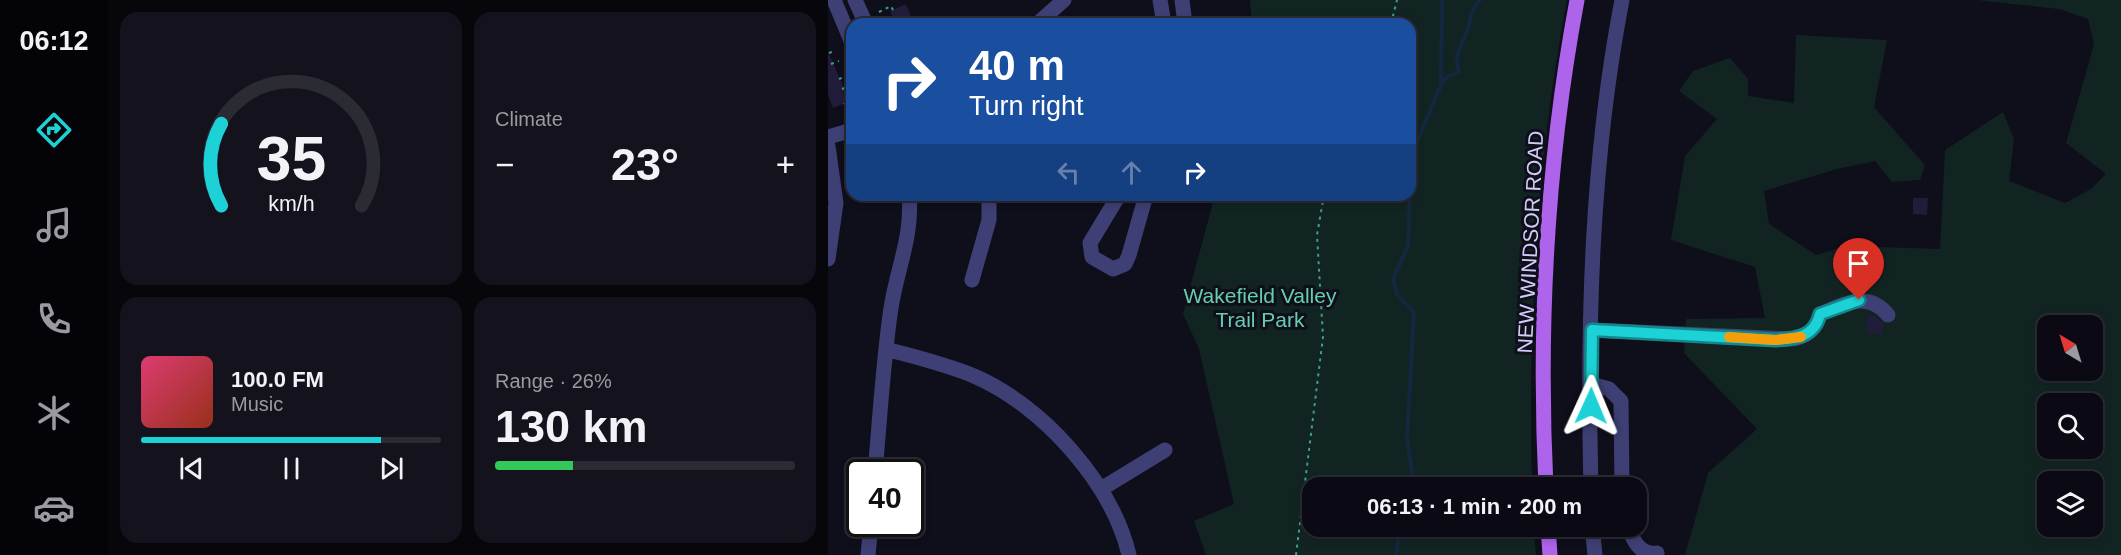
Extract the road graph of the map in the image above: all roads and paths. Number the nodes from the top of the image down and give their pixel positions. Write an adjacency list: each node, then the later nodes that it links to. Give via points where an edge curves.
1 (834, 0): 16 (street)
2 (855, 0): 11 (street)
3 (1064, 0): 12 (street)
4 (1160, 0): 13 (street)
5 (1182, 0): 14 (street)
6 (1397, 0): 15 (path)
7 (1577, 0): 43 (main road, NEW WINDSOR ROAD, via 1560,96 1548,234)
8 (1622, 0): 38 (street, via 1599,146)
9 (893, 10): 10 (path, via 891,6)
10 (879, 12)
11 (863, 18)
12 (1044, 18)
13 (1163, 18)
14 (1184, 18)
15 (1392, 18)
16 (846, 29)
17 (834, 51): 18 (path)
18 (829, 53)
19 (839, 61): 20 (path)
20 (831, 64)
21 (846, 76): 22 (path)
22 (839, 79)
23 (846, 88): 24 (path)
24 (842, 89)
25 (844, 103): 26 (path)
26 (846, 106)
27 (846, 132): 28 (street)
28 (828, 137)
29 (828, 146): 35 (street, via 836,203)
30 (909, 201): 39 (street, via 908,240 891,306)
31 (989, 201): 36 (street, via 989,220)
32 (1115, 201): 33 (street, via 1090,243 1092,257 1113,269 1125,264)
33 (1144, 201)
34 (1323, 201): 54 (path, via 1317,235 1323,337)
35 (828, 259)
36 (972, 280)
37 (1888, 315): 38 (street, via 1868,300 1844,304 1820,314 1818,323 1807,334 1790,339)
38 (1592, 330): 40 (street)
39 (886, 349): 42 (street); 46 (street, via 952,368 1003,392 1054,432)
40 (1591, 384): 44 (street); 45 (street, via 1609,389 1621,401)
41 (1165, 450): 46 (street)
42 (876, 459)
43 (1546, 477)
44 (1591, 477)
45 (1622, 477)
46 (1101, 489): 53 (street)
47 (870, 537): 52 (street)
48 (1549, 537): 55 (main road)
49 (1593, 537): 56 (street)
50 (1635, 537): 51 (street, via 1641,549)
51 (1657, 553)
52 (868, 555)
53 (1130, 555)
54 (1296, 555)
55 (1550, 555)
56 (1594, 555)

